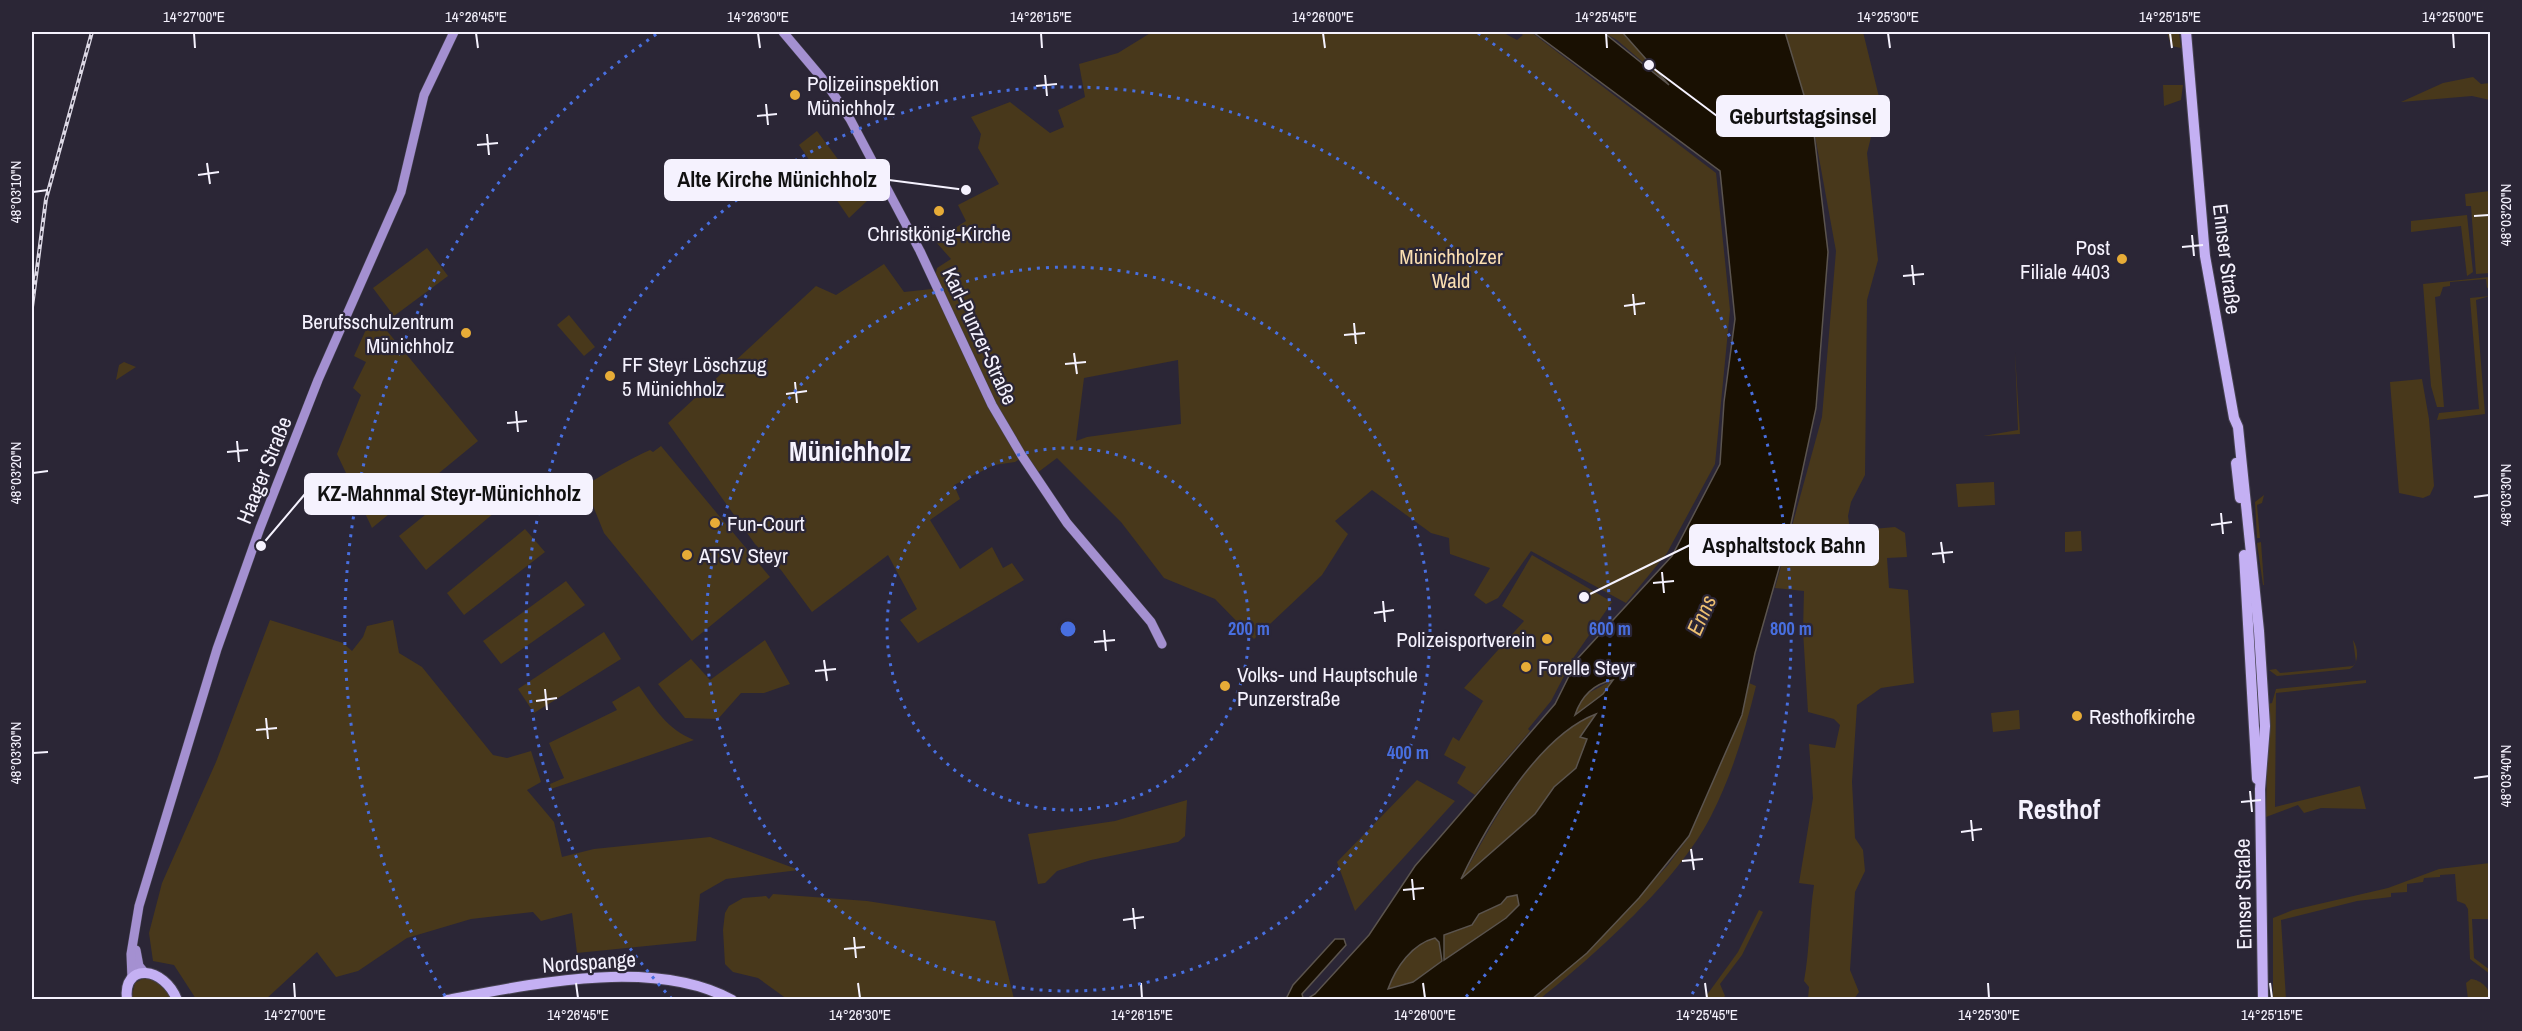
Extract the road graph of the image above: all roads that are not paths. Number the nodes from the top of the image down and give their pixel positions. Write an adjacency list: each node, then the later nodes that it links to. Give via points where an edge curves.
1 (454, 32): 5 (main road, Haager Straße, via 424,95 401,192 322,370 232,607 175,780 144,883)
2 (783, 32): 4 (main road, Karl-Punzer-Straße, via 850,119 920,251 1015,446 1052,504 1151,622)
3 (2186, 32): 12 (main road, Ennser Straße, via 2205,256 2246,483 2262,659 2266,748 2260,789)
4 (1162, 644)
5 (134, 932): 6 (main road, Haager Straße, via 137,960); 7 (main road, Haager Straße)
6 (144, 972): 7 (main road); 9 (main road, via 165,980)
7 (132, 979): 8 (main road)
8 (127, 999)
9 (177, 999)
10 (447, 999): 11 (main road, Nordspange, via 543,984 639,977 689,982)
11 (732, 999)
12 (2263, 999)

